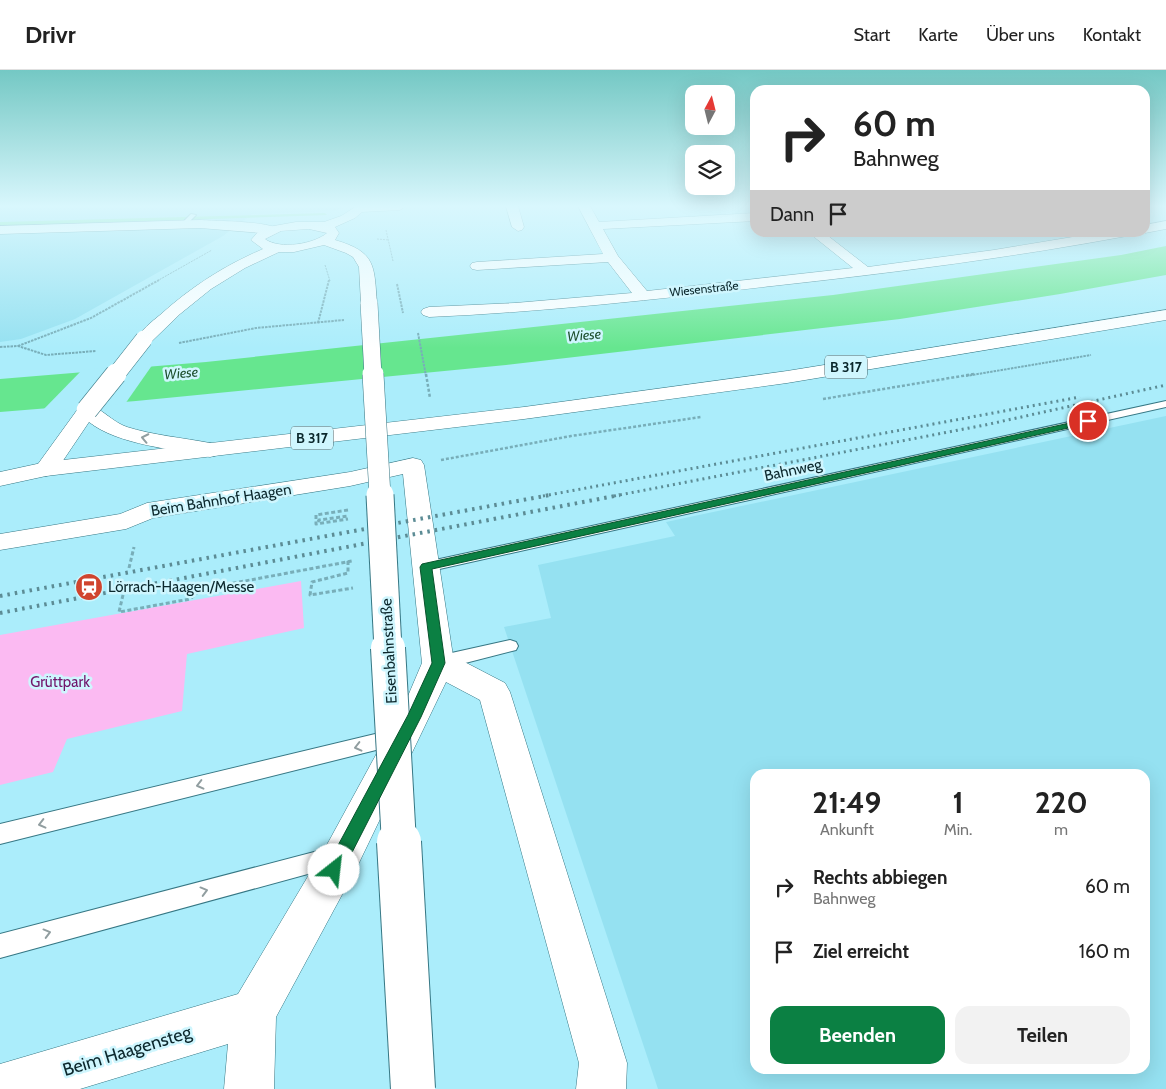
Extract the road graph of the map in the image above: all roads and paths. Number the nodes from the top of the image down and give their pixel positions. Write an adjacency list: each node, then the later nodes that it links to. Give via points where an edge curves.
1 (206, 254): 16 (path, via 92,318)
2 (264, 254): 19 (street, bridge, via 214,279 176,308 144,339)
3 (359, 254): 27 (street, Eisenbahnstraße, bridge, via 367,264)
4 (609, 254): 7 (street)
5 (842, 254): 10 (street)
6 (982, 254): 10 (street, Wiesenstraße)
7 (612, 258): 9 (street); 11 (street)
8 (323, 260): 14 (path, via 330,282)
9 (477, 266)
10 (865, 271): 11 (street, Wiesenstraße)
11 (642, 296): 12 (street, Wiesenstraße)
12 (429, 312)
13 (1166, 315): 21 (street, B 317, via 768,379 524,413)
14 (318, 323)
15 (418, 328): 17 (path)
16 (18, 346)
17 (431, 404)
18 (1166, 404): 34 (lane, Bahnweg)
19 (87, 410): 21 (street, one-way to 19, via 142,437 106,425); 24 (street)
20 (570, 436): 22 (path)
21 (210, 450): 24 (street, B 317)
22 (413, 465): 30 (street, Beim Bahnhof Haagen, via 350,479 147,511 126,521); 34 (street)
23 (0, 469): 24 (street, B 317)
24 (46, 469): 25 (street, B 317)
25 (0, 479)
26 (350, 510): 27 (path, via 316,515 316,524)
27 (381, 514): 36 (street, Eisenbahnstraße, bridge)
28 (350, 517): 29 (path)
29 (318, 522)
30 (0, 542)
31 (131, 560): 35 (path)
32 (357, 560): 33 (path)
33 (348, 562): 36 (path, via 348,573 312,582 310,595); 37 (path, via 202,589 190,599 119,612)
34 (426, 567): 39 (street)
35 (129, 568)
36 (385, 582): 47 (street, Eisenbahnstraße, bridge)
37 (123, 595)
38 (510, 646): 39 (lane)
39 (438, 663): 40 (street); 48 (street, via 494,692 603,1063)
40 (405, 735): 41 (lane, one-way to 41); 42 (street)
41 (0, 834)
42 (343, 854): 43 (lane, one-way to 42); 44 (street)
43 (0, 946)
44 (254, 1013): 45 (street, Beim Haagensteg); 46 (street)
45 (0, 1089)
46 (249, 1089)
47 (413, 1089)
48 (601, 1089)

